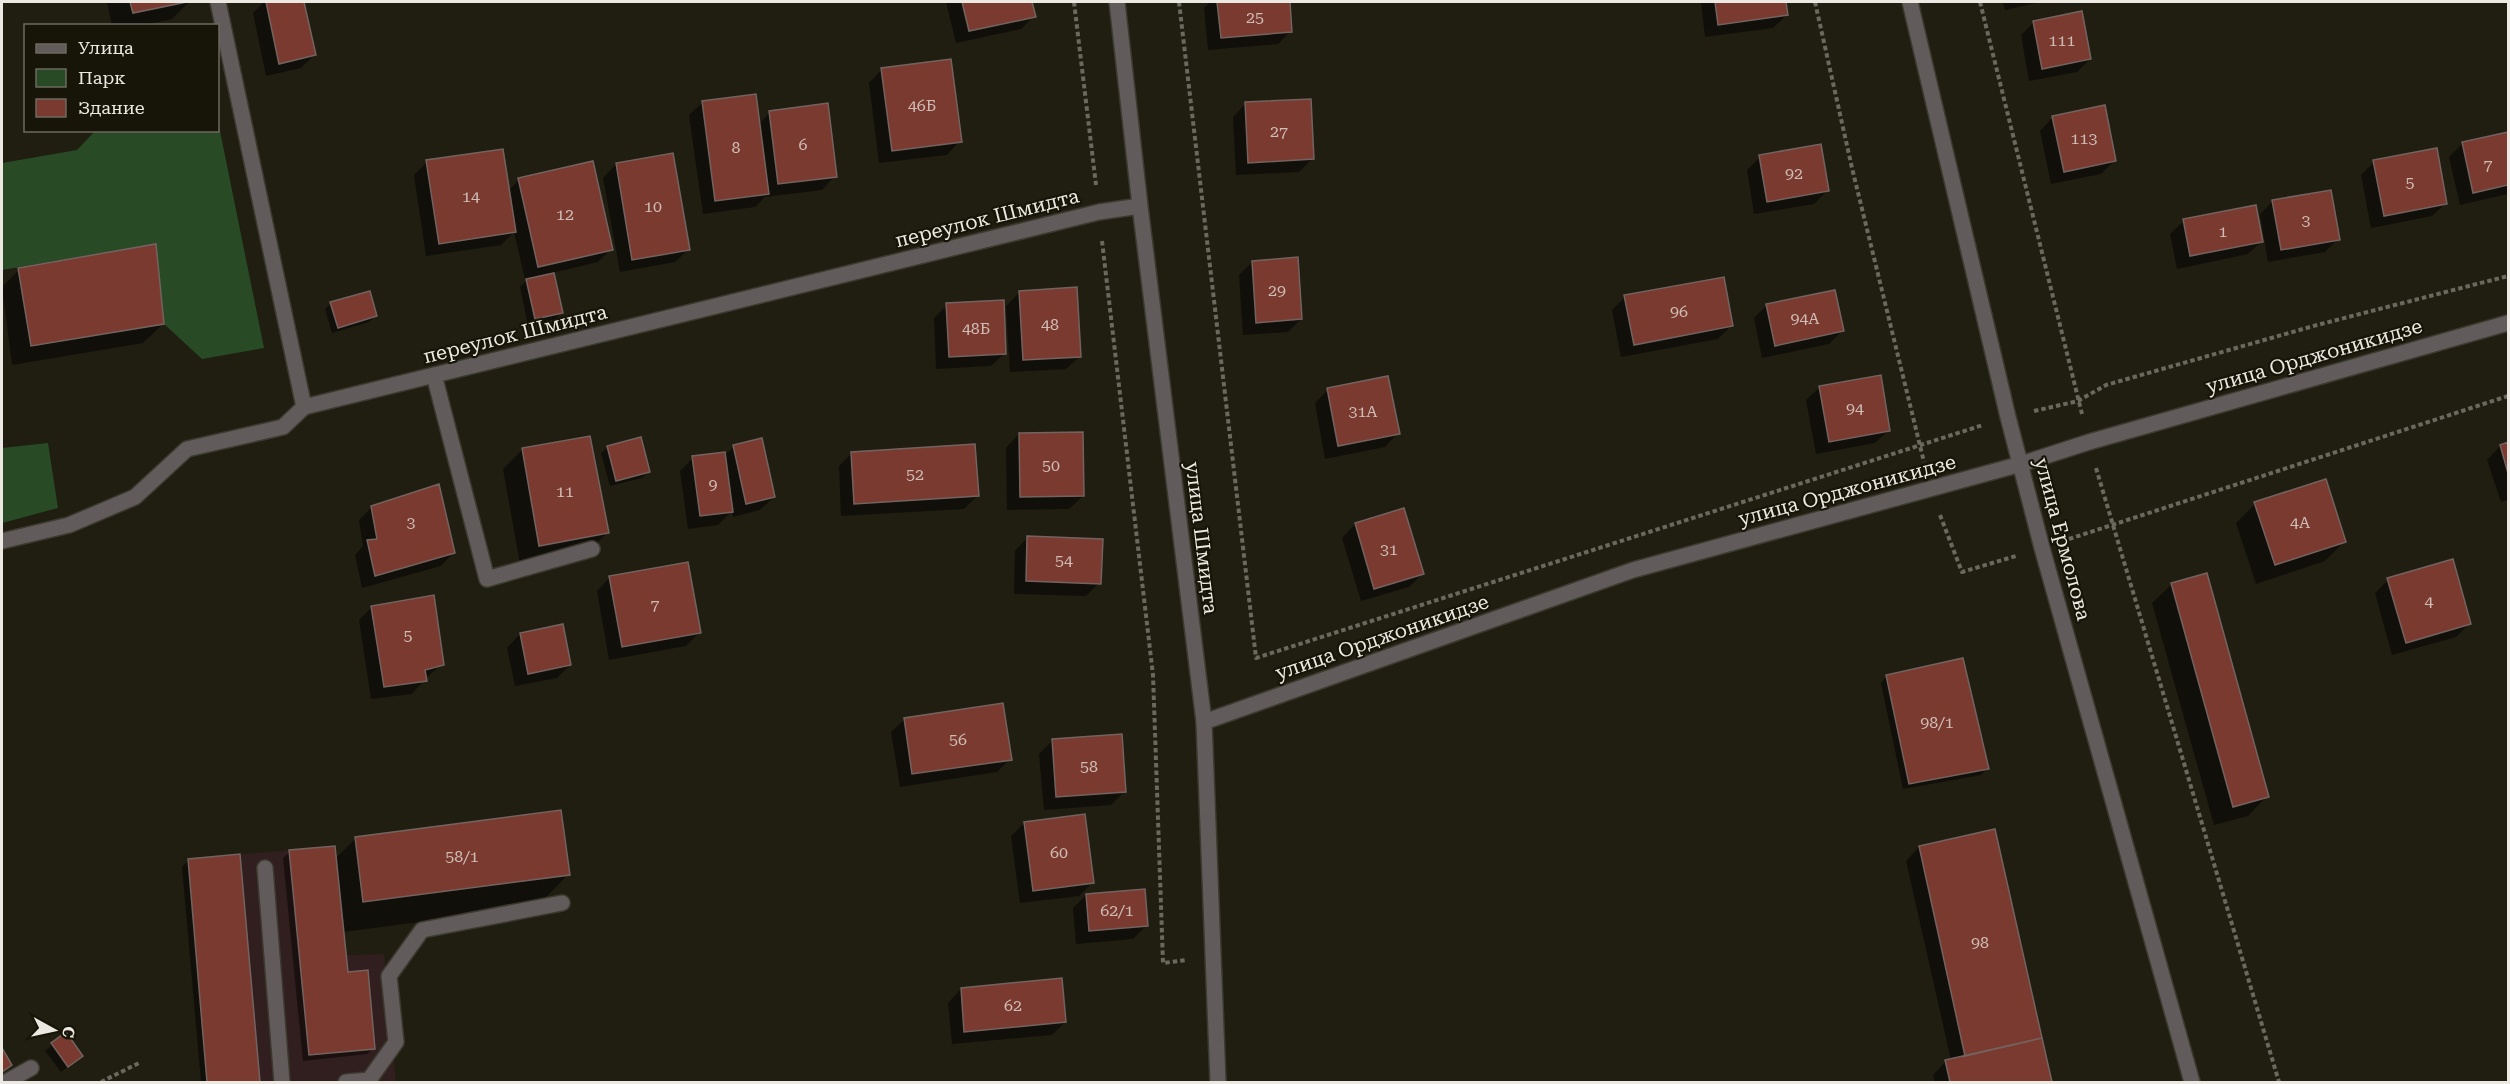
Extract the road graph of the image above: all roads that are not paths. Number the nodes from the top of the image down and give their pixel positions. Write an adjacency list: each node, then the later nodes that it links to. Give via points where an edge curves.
1 (219, 2): 7 (street)
2 (1118, 2): 4 (street, улица Шмидта)
3 (1910, 2): 8 (street, улица Ермолова)
4 (1140, 206): 6 (street, переулок Шмидта, via 1099,212); 11 (street, улица Шмидта)
5 (2508, 323): 8 (street, улица Орджоникидзе)
6 (434, 375): 7 (street, переулок Шмидта); 10 (street, via 487,579)
7 (304, 407): 9 (street, via 283,427 187,449 135,497 69,525)
8 (2021, 464): 11 (street, улица Орджоникидзе, via 1633,570); 20 (street, улица Ермолова)
9 (2, 541)
10 (592, 549)
11 (1204, 722): 19 (street, улица Шмидта)
12 (265, 868): 17 (street)
13 (562, 903): 15 (street, via 422,930 389,976 396,1042)
14 (31, 1068): 16 (street)
15 (370, 1081): 18 (street)
16 (6, 1083)
17 (282, 1083)
18 (346, 1083)
19 (1218, 1083)
20 (2192, 1083)

